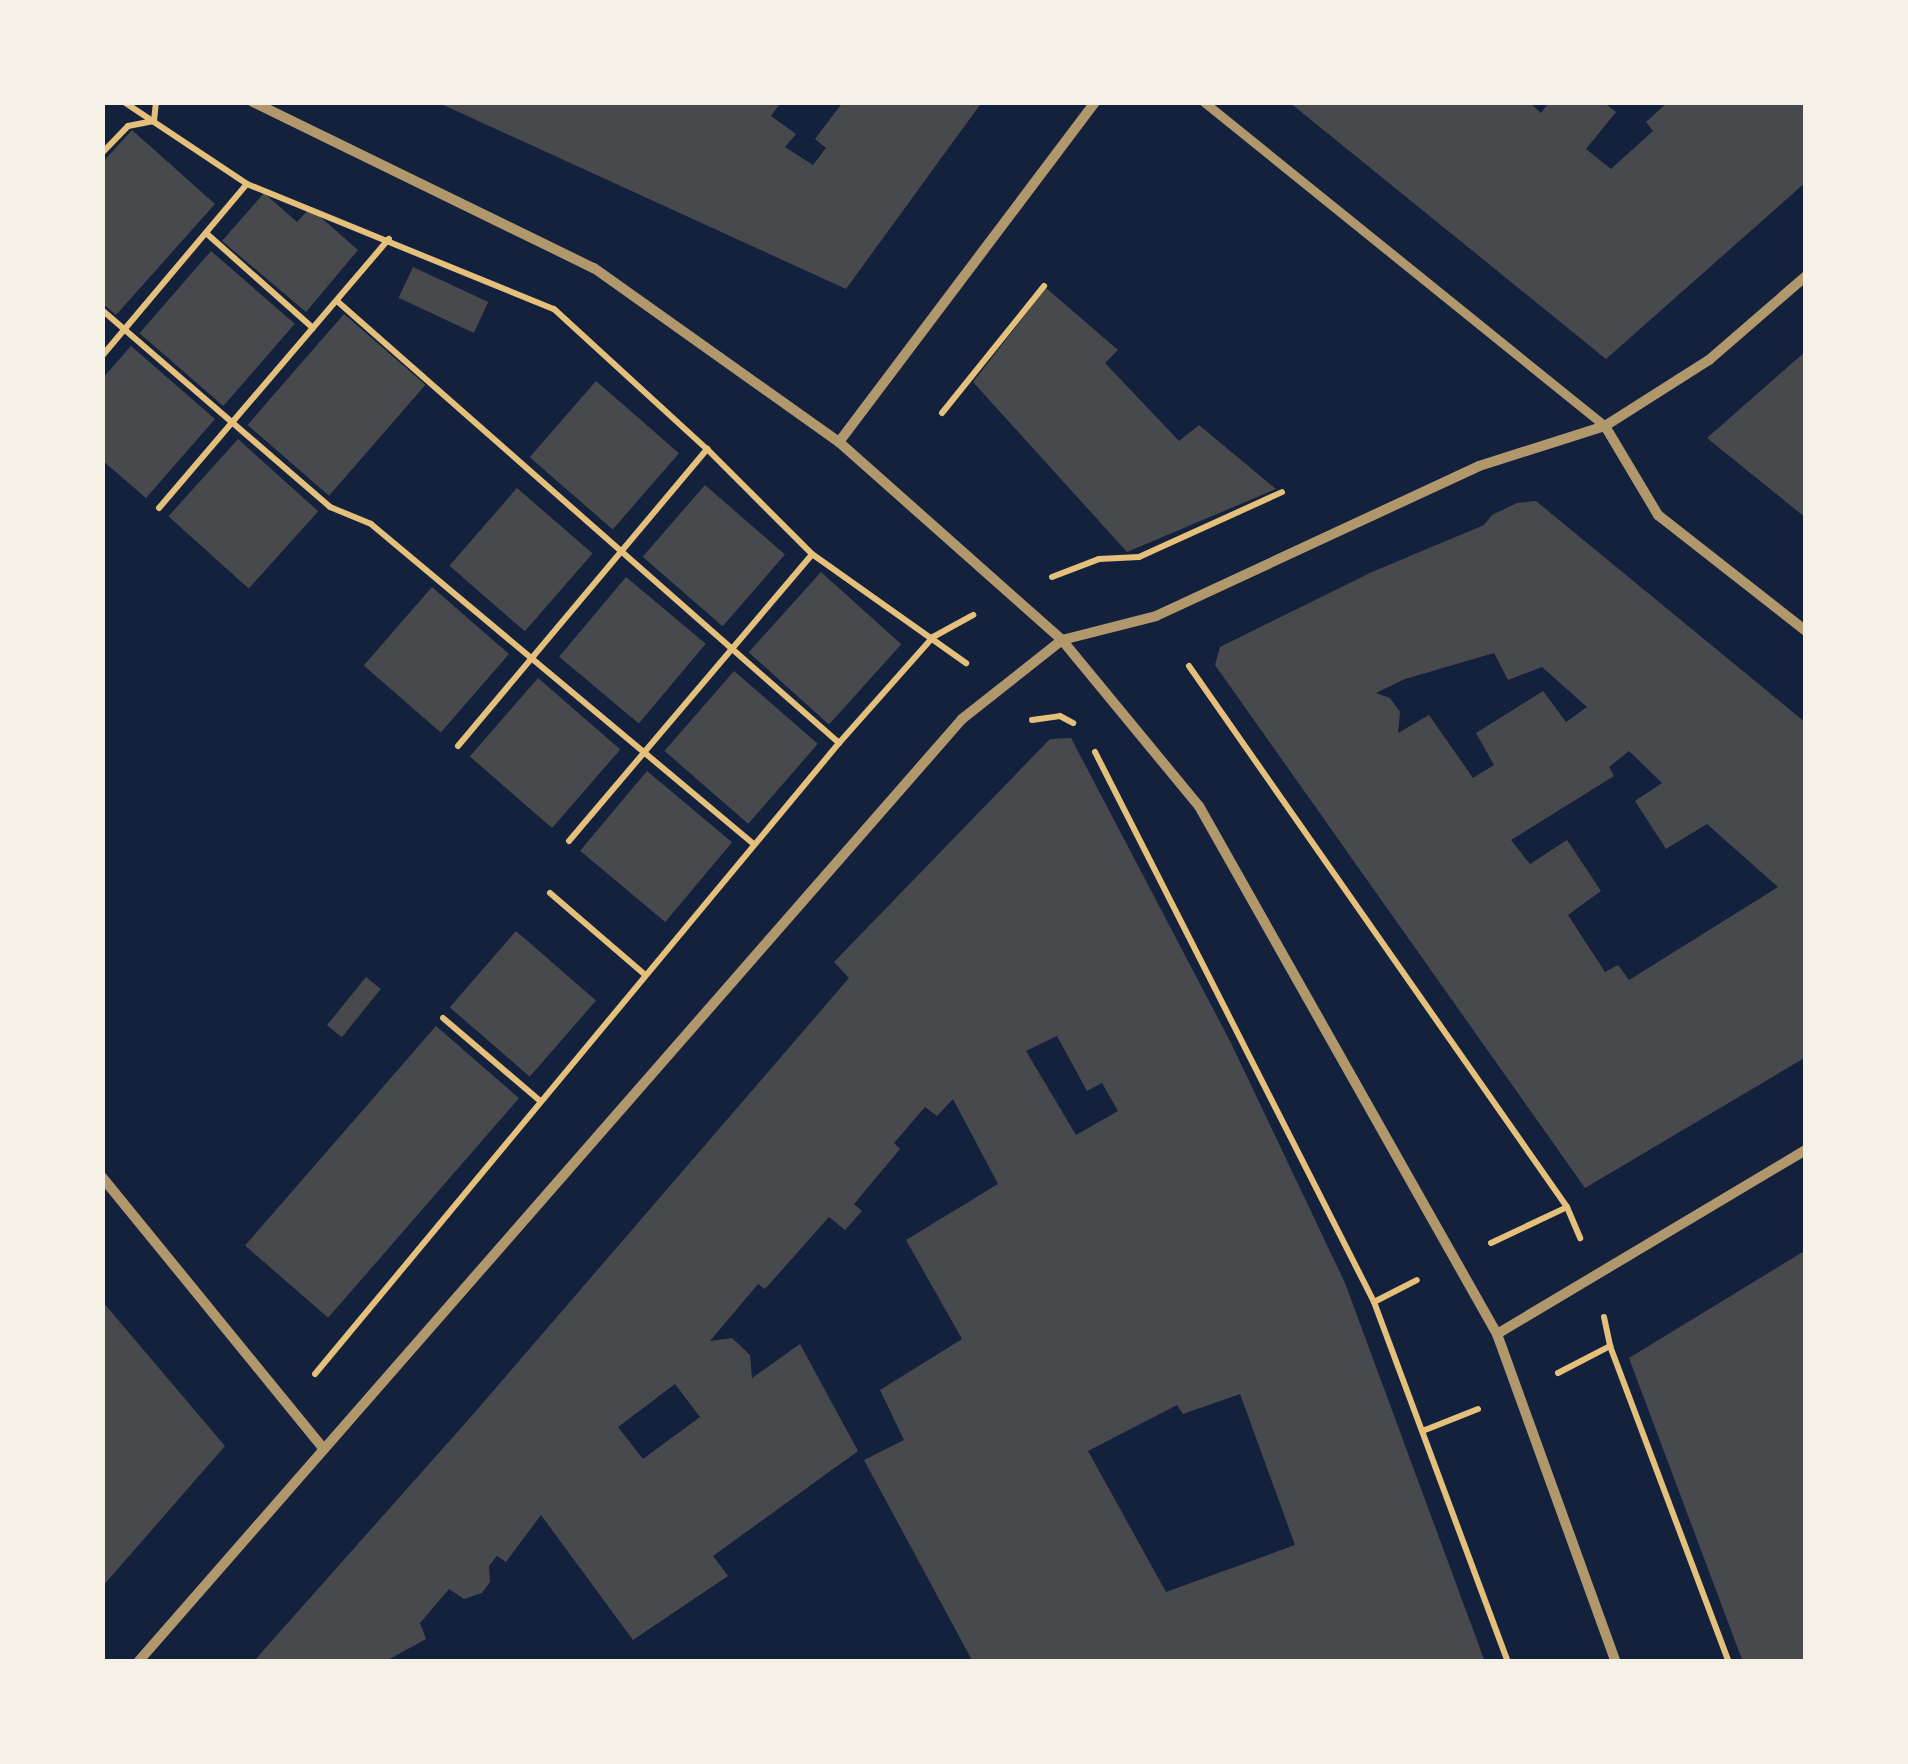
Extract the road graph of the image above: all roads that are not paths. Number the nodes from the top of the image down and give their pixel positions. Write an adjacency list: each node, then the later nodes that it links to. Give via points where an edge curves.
1 (253, 102): 6 (street, via 594,268)
2 (1095, 102): 6 (street)
3 (1204, 102): 5 (street)
4 (1806, 276): 5 (street, via 1709,360)
5 (1605, 426): 7 (street, via 1658,515); 8 (street, via 1478,466 1156,616)
6 (839, 442): 8 (street)
7 (1806, 631)
8 (1062, 640): 11 (street, via 1199,806); 12 (street, via 962,718)
9 (1806, 1150): 11 (street)
10 (102, 1177): 12 (street)
11 (1496, 1334): 14 (street)
12 (323, 1448): 13 (street)
13 (138, 1662)
14 (1616, 1662)

